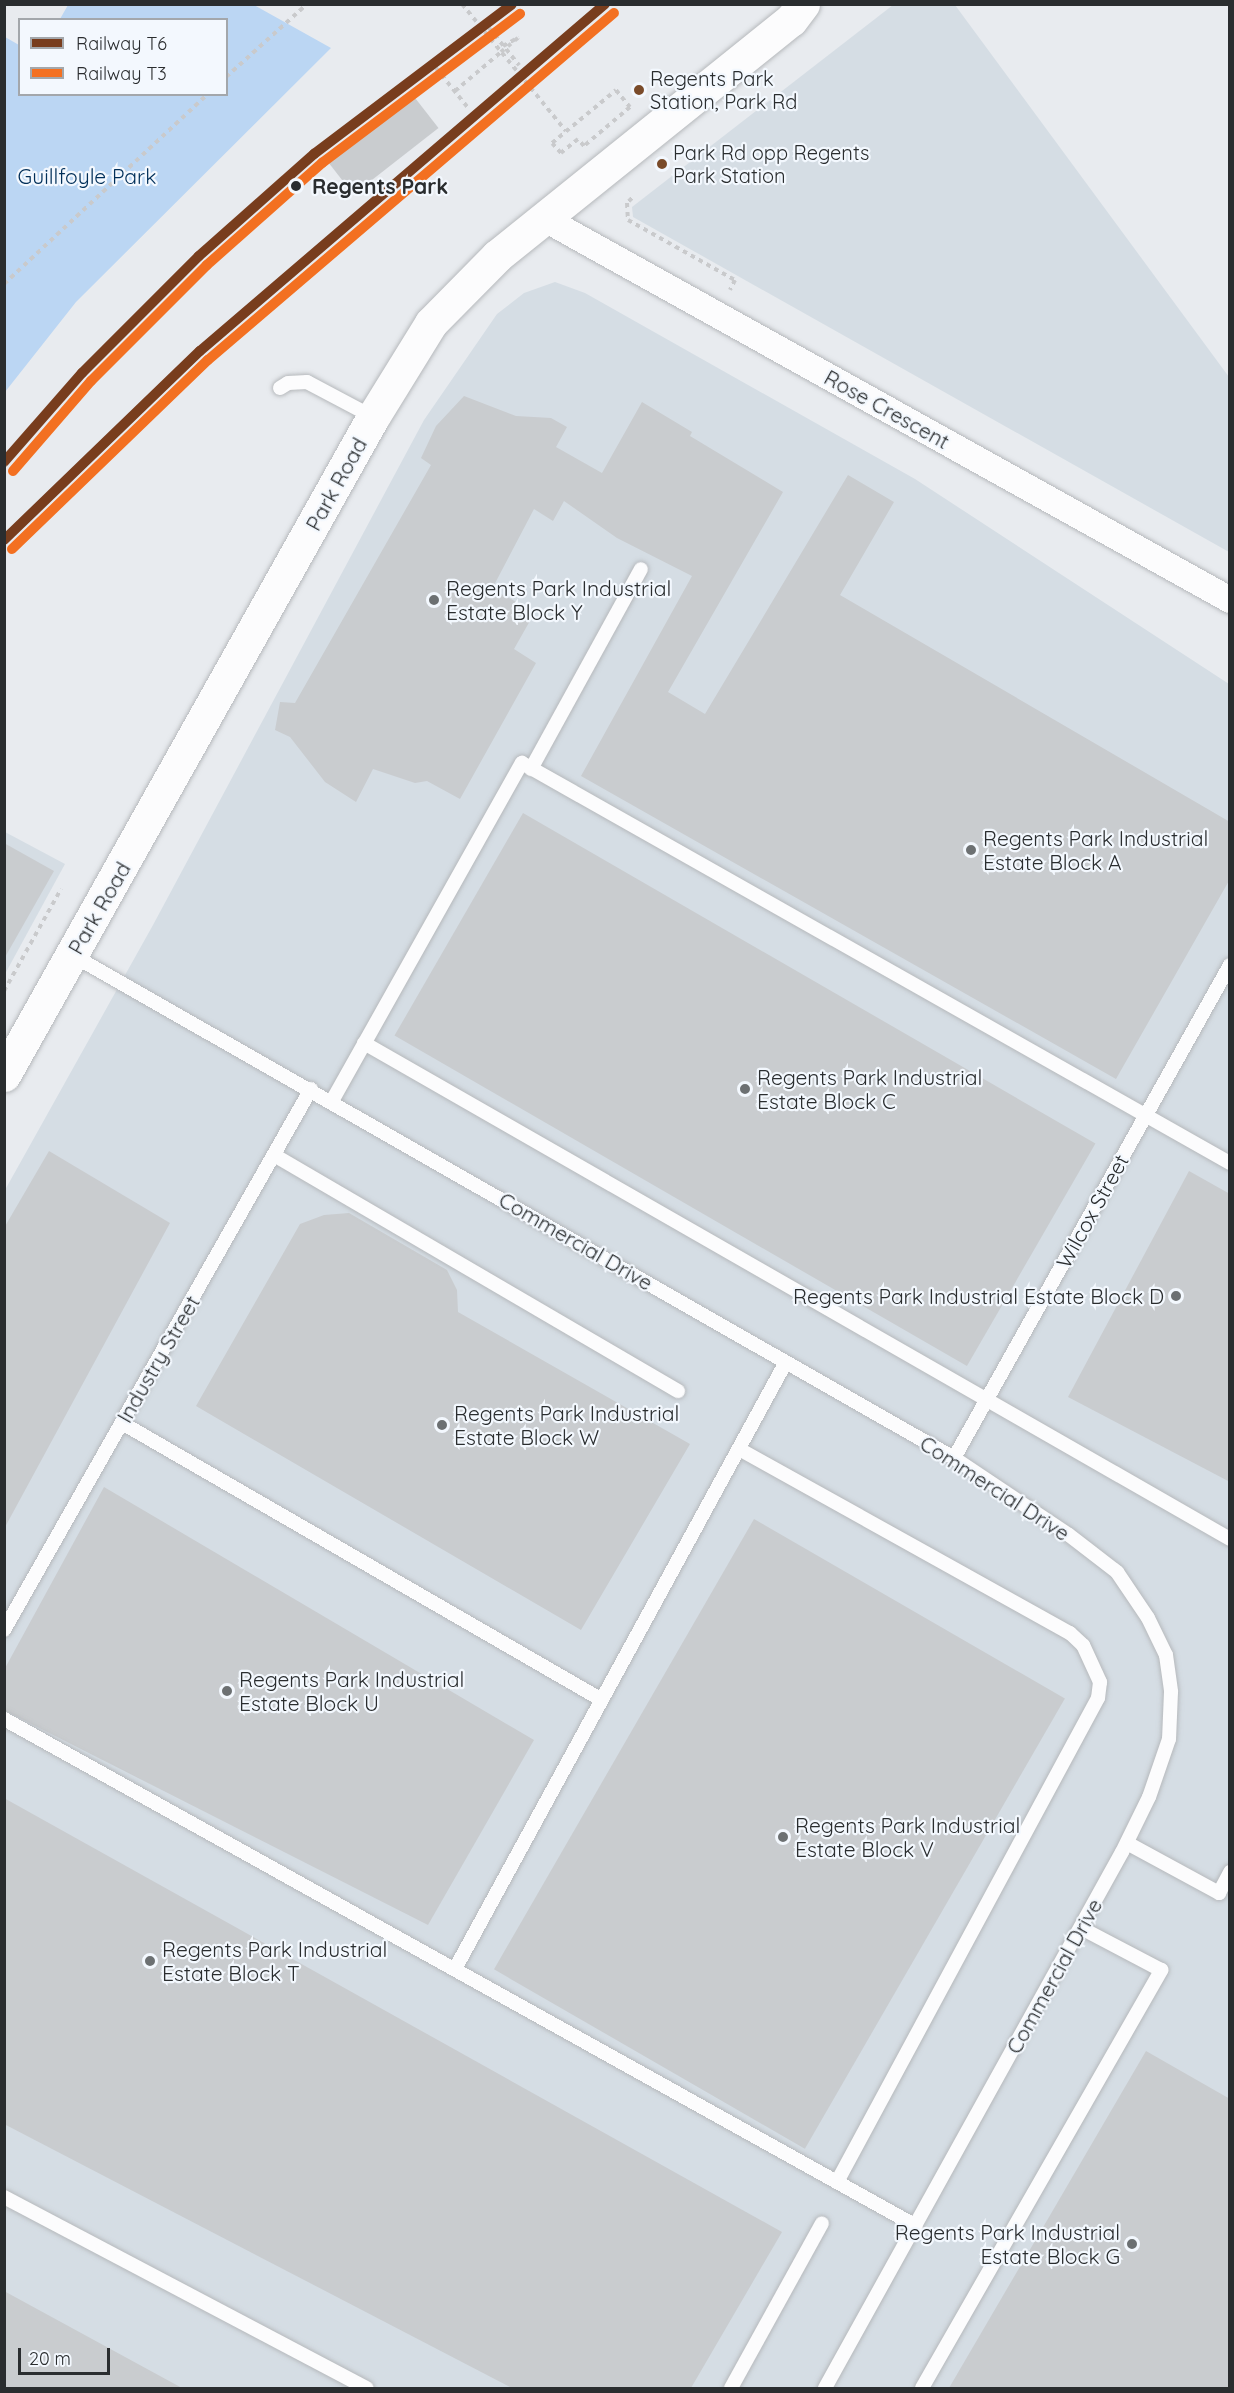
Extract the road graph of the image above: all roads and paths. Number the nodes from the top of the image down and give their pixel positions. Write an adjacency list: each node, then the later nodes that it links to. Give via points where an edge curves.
1 (307, 4): 9 (path)
2 (462, 4): 6 (path)
3 (803, 4): 15 (main road, Park Road, via 791,20)
4 (489, 28): 5 (path)
5 (503, 46): 6 (path, bridge, via 519,37); 7 (path)
6 (501, 52): 10 (path); 13 (path)
7 (519, 66)
8 (436, 68): 10 (path)
9 (228, 75)
10 (454, 91): 12 (path)
11 (206, 96): 16 (path)
12 (470, 109)
13 (566, 131): 13 (path, via 616,90 630,107 584,146 578,139 561,153 552,143)
14 (632, 198): 17 (path, via 627,203 628,220 735,280)
15 (544, 219): 17 (street, Rose Crescent); 19 (main road, Park Road, via 488,263 431,323)
16 (4, 284)
17 (717, 314): 21 (street, Rose Crescent)
18 (280, 388): 19 (lane, via 288,383 306,382)
19 (373, 417): 24 (main road, Park Road)
20 (641, 569): 22 (lane)
21 (1230, 600)
22 (531, 769): 27 (lane, via 522,763); 31 (lane)
23 (61, 890): 26 (path)
24 (72, 955): 28 (main road, Park Road); 29 (lane, Commercial Drive)
25 (1230, 965): 31 (lane, Wilcox Street)
26 (4, 991)
27 (364, 1043): 30 (lane); 36 (lane)
28 (4, 1075)
29 (311, 1089): 30 (lane, Commercial Drive); 32 (lane, Industry Street)
30 (332, 1101): 34 (lane, Commercial Drive)
31 (1146, 1115): 33 (lane); 36 (lane, Wilcox Street)
32 (274, 1155): 35 (lane); 37 (lane, Industry Street)
33 (1230, 1163)
34 (786, 1362): 38 (lane); 39 (lane, Commercial Drive)
35 (678, 1391)
36 (987, 1399): 39 (lane, Wilcox Street); 40 (lane)
37 (122, 1423): 41 (lane, Industry Street); 42 (lane)
38 (739, 1449): 42 (lane); 48 (lane, via 1070,1633 1083,1645 1100,1682 1098,1698)
39 (954, 1458): 44 (lane, Commercial Drive, via 1117,1572 1148,1618 1166,1655 1171,1692 1169,1739 1149,1797)
40 (1230, 1539)
41 (4, 1630)
42 (602, 1700): 47 (lane)
43 (4, 1719): 47 (lane)
44 (1127, 1843): 45 (lane, via 1219,1893); 46 (lane, Commercial Drive)
45 (1230, 1872)
46 (1081, 1928): 51 (lane, Commercial Drive); 55 (lane, via 1161,1971)
47 (454, 1969): 48 (lane)
48 (837, 2182): 51 (lane)
49 (4, 2197): 52 (lane)
50 (822, 2223): 53 (lane)
51 (916, 2226): 54 (lane, Commercial Drive)
52 (367, 2388)
53 (731, 2388)
54 (825, 2388)
55 (922, 2388)

